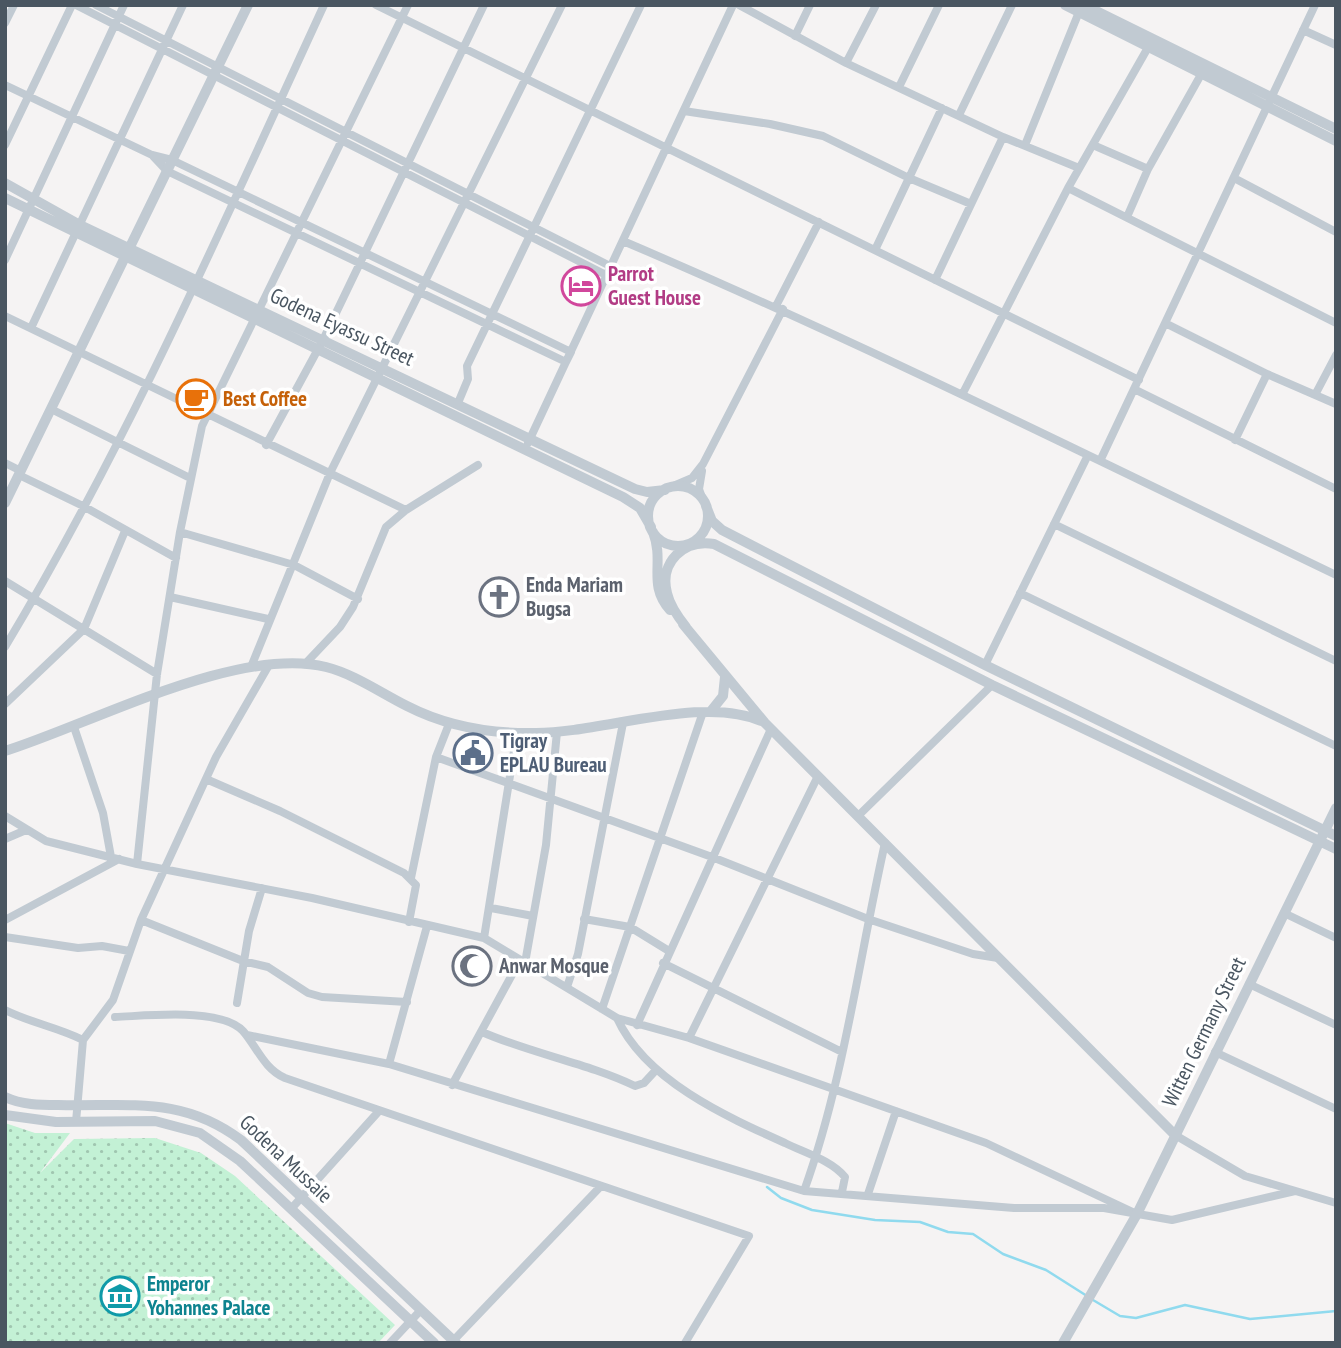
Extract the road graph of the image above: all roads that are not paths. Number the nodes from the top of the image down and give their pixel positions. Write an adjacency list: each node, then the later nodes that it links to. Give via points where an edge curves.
1 (14, 5): 24 (street)
2 (74, 5): 23 (street); 38 (street)
3 (96, 5): 23 (street)
4 (124, 5): 23 (street)
5 (183, 5): 27 (street)
6 (248, 5): 34 (street)
7 (324, 5): 39 (street)
8 (376, 5): 22 (street)
9 (408, 5): 22 (street)
10 (484, 5): 30 (street)
11 (562, 5): 35 (street)
12 (641, 5): 43 (street)
13 (719, 5): 20 (street)
14 (810, 5): 26 (street)
15 (876, 5): 32 (street)
16 (939, 5): 37 (street)
17 (1012, 5): 45 (street)
18 (1065, 5): 21 (street)
19 (1315, 5): 25 (street)
20 (736, 7): 26 (street); 44 (street)
21 (1082, 9): 28 (street); 54 (street)
22 (402, 18): 30 (street); 48 (street)
23 (117, 21): 27 (street); 31 (street); 46 (street)
24 (5, 23)
25 (1303, 30): 29 (street); 40 (street)
26 (795, 36): 32 (street)
27 (167, 41): 31 (street); 34 (street)
28 (1150, 43): 33 (street); 55 (street)
29 (1336, 45)
30 (464, 48): 35 (street); 59 (street)
31 (163, 50): 34 (street); 50 (street)
32 (846, 63): 37 (street)
33 (1204, 69): 40 (street); 61 (street)
34 (215, 72): 39 (street); 41 (street); 58 (street)
35 (526, 79): 43 (street); 69 (street)
36 (5, 85): 38 (street)
37 (899, 87): 42 (street)
38 (29, 96): 46 (street); 53 (street)
39 (281, 99): 41 (street); 48 (street)
40 (1270, 101): 47 (street); 52 (street); 65 (street)
41 (276, 108): 51 (street); 68 (street)
42 (942, 108): 45 (street); 64 (street)
43 (590, 110): 56 (street); 79 (street)
44 (684, 111): 56 (street); 64 (street, via 823,136)
45 (959, 115): 49 (street)
46 (73, 116): 50 (street); 71 (street)
47 (1336, 128)
48 (346, 132): 51 (street); 59 (street)
49 (1003, 137): 54 (street); 74 (street)
50 (120, 140): 57 (street); 80 (street)
51 (342, 141): 63 (street); 78 (street)
52 (1336, 141)
53 (5, 145)
54 (1025, 145): 60 (street)
55 (1093, 145): 60 (street); 61 (street)
56 (667, 148): 77 (street); 84 (street)
57 (152, 155): 58 (street); 62 (street)
58 (172, 160): 62 (street); 68 (street)
59 (408, 163): 63 (street); 69 (street)
60 (1079, 168): 67 (street)
61 (1148, 169): 76 (street)
62 (167, 171): 72 (street); 86 (street)
63 (404, 173): 73 (street); 87 (street)
64 (909, 178): 74 (street); 85 (street)
65 (1234, 178): 81 (street); 88 (street)
66 (5, 183): 71 (street, Godena Eyassu Street)
67 (1068, 188): 76 (street); 100 (street)
68 (237, 192): 72 (street); 78 (street)
69 (469, 194): 73 (street); 79 (street)
70 (5, 198): 75 (street, Godena Eyassu Street)
71 (35, 198): 75 (street); 80 (street, Godena Eyassu Street)
72 (233, 202): 82 (street); 95 (street)
73 (465, 204): 83 (street); 94 (street)
74 (971, 204): 93 (street)
75 (29, 210): 80 (street, Godena Eyassu Street); 89 (street)
76 (1127, 217): 88 (street)
77 (819, 222): 85 (street); 97 (street)
78 (302, 223): 82 (street); 87 (street)
79 (534, 227): 83 (street); 91 (street)
80 (78, 229): 86 (street, Godena Eyassu Street); 106 (street)
81 (1336, 232)
82 (297, 233): 90 (street); 98 (street)
83 (529, 236): 92 (street); 99 (street)
84 (623, 241): 91 (street); 97 (street)
85 (875, 250): 93 (street)
86 (127, 252): 95 (street, Godena Eyassu Street); 109 (street)
87 (365, 253): 90 (street); 94 (street)
88 (1198, 253): 103 (street); 104 (street)
89 (5, 260)
90 (360, 263): 96 (street); 107 (street)
91 (612, 267): 92 (street)
92 (608, 276): 110 (street)
93 (935, 280): 100 (street)
94 (426, 283): 96 (street); 99 (street)
95 (194, 284): 98 (street, Godena Eyassu Street); 102 (street, Godena Eyassu Street); 117 (street)
96 (421, 292): 105 (street); 113 (street)
97 (780, 308): 119 (street); 133 (street)
98 (259, 309): 102 (street); 107 (street, Godena Eyassu Street)
99 (491, 314): 105 (street); 110 (street)
100 (1005, 314): 116 (street); 119 (street)
101 (5, 316): 106 (street)
102 (254, 319): 108 (street, Godena Eyassu Street); 124 (street)
103 (1165, 323): 114 (street); 116 (street)
104 (1336, 323)
105 (487, 324): 112 (street); 121 (street, via 467,366 468,379)
106 (31, 328): 109 (street)
107 (323, 340): 108 (street); 113 (street, Godena Eyassu Street)
108 (317, 350): 115 (street, Godena Eyassu Street); 128 (street)
109 (79, 351): 117 (street); 123 (street)
110 (571, 352): 112 (street)
111 (1336, 355): 120 (street)
112 (566, 362): 125 (street)
113 (384, 369): 115 (street); 121 (street, Godena Eyassu Street)
114 (1267, 374): 120 (street); 126 (street)
115 (378, 380): 129 (street, Godena Eyassu Street); 136 (street)
116 (1139, 380): 118 (street)
117 (146, 386): 124 (street); 127 (street)
118 (1134, 389): 126 (street); 131 (street)
119 (963, 393): 130 (street)
120 (1315, 395): 122 (street)
121 (458, 403): 125 (street, Godena Eyassu Street)
122 (1336, 404)
123 (51, 409): 127 (street); 135 (street)
124 (207, 415): 128 (street); 137 (street)
125 (531, 439): 129 (street); 138 (street, Godena Eyassu Street, via 641,492)
126 (1235, 440): 139 (street)
127 (117, 442): 137 (street); 142 (street)
128 (267, 445): 136 (street)
129 (525, 451): 145 (street, Godena Eyassu Street, via 629,500 643,512)
130 (1088, 455): 131 (street); 144 (street)
131 (1100, 461): 151 (street)
132 (5, 463): 135 (street)
133 (703, 464): 138 (street, via 692,478); 141 (street, via 699,489)
134 (478, 465): 143 (street)
135 (20, 473): 140 (street); 142 (street)
136 (330, 473): 143 (street); 150 (street)
137 (190, 478): 147 (street)
138 (668, 489): 141 (street, via 689,489); 145 (street, via 650,508)
139 (1336, 489)
140 (5, 503)
141 (705, 503): 148 (street, via 705,530); 157 (street, via 712,521 722,530)
142 (83, 506): 146 (street); 155 (street)
143 (406, 510): 156 (street, via 386,527)
144 (1054, 524): 153 (street); 163 (street)
145 (652, 530): 148 (street, via 674,546); 160 (street, via 660,552 658,592)
146 (125, 531): 149 (street); 161 (street)
147 (180, 531): 149 (street); 150 (street)
148 (692, 543): 158 (street, via 720,546); 160 (street, via 671,560 666,575 666,593)
149 (176, 558): 154 (street)
150 (294, 565): 156 (street); 159 (street)
151 (1336, 575)
152 (5, 581): 155 (street)
153 (1020, 593): 166 (street); 181 (street)
154 (170, 597): 159 (street); 168 (street)
155 (34, 598): 161 (street); 162 (street)
156 (358, 599): 164 (street)
157 (864, 602): 158 (street); 166 (street)
158 (857, 616): 170 (street)
159 (268, 619): 167 (street)
160 (685, 627): 169 (street)
161 (84, 629): 168 (street); 172 (street)
162 (5, 647)
163 (1336, 661)
164 (305, 664): 165 (street); 175 (street, via 341,672)
165 (269, 665): 167 (street); 186 (street)
166 (985, 665): 180 (street)
167 (251, 667): 171 (street)
168 (157, 674): 171 (street)
169 (725, 677): 173 (street, via 720,702); 176 (street)
170 (992, 685): 184 (street); 191 (street)
171 (155, 695): 177 (street); 203 (street)
172 (5, 704)
173 (707, 711): 174 (street); 176 (street, via 747,716); 197 (street)
174 (623, 723): 179 (street); 192 (street)
175 (449, 724): 178 (street); 183 (street)
176 (768, 726): 185 (street); 201 (street)
177 (74, 727): 182 (street); 202 (street)
178 (517, 732): 179 (street); 187 (street)
179 (557, 732): 188 (street)
180 (1149, 745): 184 (street); 194 (street)
181 (1336, 746)
182 (5, 751)
183 (436, 757): 187 (street); 205 (street)
184 (1142, 757): 198 (street)
185 (818, 776): 191 (street); 206 (street)
186 (206, 779): 204 (street); 205 (street)
187 (507, 782): 188 (street); 208 (street)
188 (551, 799): 192 (street); 210 (street)
189 (1336, 808): 194 (street, Witten Germany Street)
190 (5, 816): 193 (street)
191 (858, 816): 199 (street)
192 (604, 819): 197 (street); 211 (street)
193 (26, 830): 196 (street); 202 (street, via 46,841)
194 (1325, 830): 195 (street); 198 (street, Witten Germany Street)
195 (1336, 835)
196 (5, 839)
197 (659, 839): 201 (street); 217 (street)
198 (1319, 841): 200 (street); 209 (street, Witten Germany Street)
199 (885, 843): 212 (street); 223 (street)
200 (1336, 849)
201 (712, 857): 206 (street); 222 (street)
202 (115, 858): 203 (street); 213 (street)
203 (137, 864): 204 (street)
204 (166, 871): 207 (street); 214 (street)
205 (411, 878): 215 (street, via 416,895)
206 (768, 879): 212 (street); 228 (street)
207 (262, 888): 215 (street); 224 (street)
208 (491, 908): 210 (street); 219 (street)
209 (1284, 913): 220 (street); 227 (street, Witten Germany Street)
210 (533, 916): 225 (street)
211 (584, 919): 217 (street); 229 (street)
212 (868, 919): 223 (street, via 972,954); 242 (street)
213 (5, 920)
214 (141, 920): 221 (street); 224 (street)
215 (409, 922): 216 (street)
216 (427, 926): 219 (street); 230 (street)
217 (630, 927): 222 (street); 232 (street)
218 (5, 937): 221 (street)
219 (484, 938): 225 (street)
220 (1336, 938)
221 (130, 951): 241 (street, via 113,1000)
222 (669, 951): 226 (street)
223 (998, 958): 255 (street)
224 (243, 961): 230 (street, via 268,967 322,997); 231 (street)
225 (522, 961): 229 (street); 238 (street)
226 (663, 963): 228 (street); 237 (street)
227 (1249, 984): 236 (street); 243 (street, Witten Germany Street)
228 (715, 987): 240 (street); 242 (street)
229 (567, 988): 232 (street)
230 (407, 1002): 244 (street)
231 (237, 1003)
232 (602, 1009): 235 (street)
233 (5, 1010): 241 (street)
234 (116, 1017): 239 (street, via 193,1016 229,1022)
235 (617, 1018): 237 (street); 245 (street, via 637,1053)
236 (1336, 1025)
237 (636, 1026): 240 (street)
238 (482, 1032): 245 (street, via 635,1086); 246 (street)
239 (247, 1035): 244 (street); 251 (street, via 276,1074)
240 (689, 1038): 247 (street)
241 (83, 1040): 249 (street)
242 (842, 1052): 247 (street)
243 (1215, 1052): 250 (street); 255 (street, Witten Germany Street)
244 (389, 1064): 246 (street)
245 (656, 1070): 256 (street, via 740,1123)
246 (452, 1085): 258 (street)
247 (832, 1090): 252 (street); 256 (street)
248 (5, 1097): 249 (street, Godena Mussaie, via 22,1103)
249 (76, 1106): 254 (street); 262 (street, Godena Mussaie, via 155,1105 201,1116 241,1140)
250 (1336, 1109)
251 (379, 1111): 257 (street); 262 (street)
252 (896, 1111): 261 (street); 265 (street, via 1031,1162)
253 (5, 1115): 254 (street, Godena Mussaie)
254 (76, 1122): 264 (street, Godena Mussaie, via 155,1121 192,1129 240,1160)
255 (1175, 1135): 259 (street, via 1245,1176); 265 (street, Witten Germany Street)
256 (816, 1158): 258 (street); 260 (street, via 845,1177)
257 (601, 1186): 268 (street); 271 (street, via 749,1236)
258 (804, 1191): 260 (street)
259 (1296, 1191): 263 (street); 265 (street, via 1172,1220)
260 (842, 1192): 261 (street)
261 (868, 1194): 265 (street, via 1014,1208 1104,1208)
262 (301, 1198): 264 (street); 266 (street, Godena Mussaie)
263 (1336, 1203)
264 (291, 1209): 267 (street, Godena Mussaie)
265 (1137, 1214): 272 (street, Witten Germany Street)
266 (419, 1311): 267 (street); 268 (street, Godena Mussaie)
267 (410, 1321): 269 (street); 270 (street, Godena Mussaie)
268 (453, 1342)
269 (390, 1343)
270 (434, 1343)
271 (685, 1343)
272 (1063, 1343)

